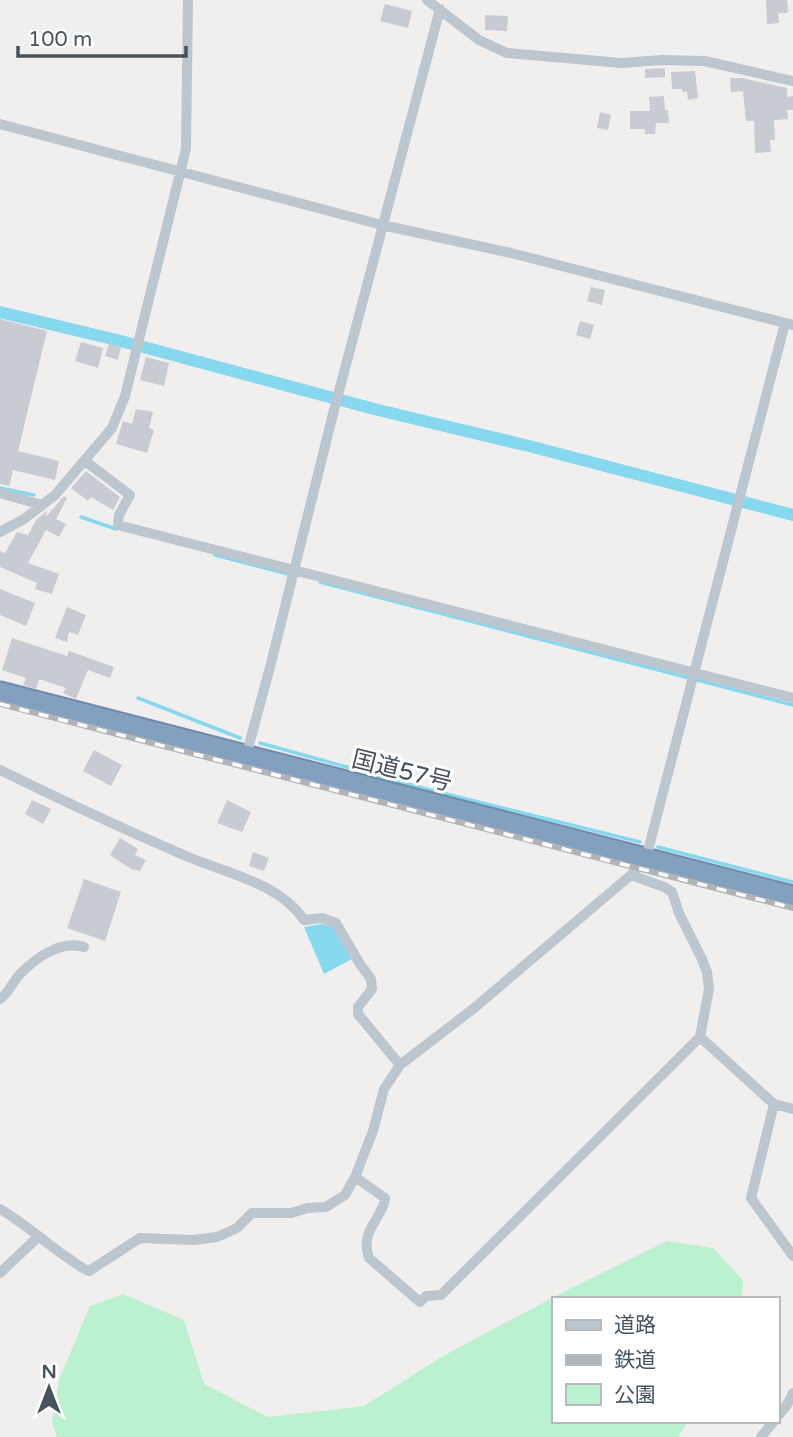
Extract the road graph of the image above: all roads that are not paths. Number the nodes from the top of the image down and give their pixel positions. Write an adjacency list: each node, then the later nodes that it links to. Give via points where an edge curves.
1 (188, 0): 6 (street)
2 (427, 0): 3 (street)
3 (440, 9): 4 (street, via 479,40 507,53 621,63 704,61); 7 (street)
4 (793, 80)
5 (0, 124): 6 (street)
6 (182, 172): 7 (street); 9 (street, via 125,396 112,428)
7 (382, 225): 8 (street, via 512,253); 13 (street)
8 (789, 325): 14 (street)
9 (85, 461): 11 (street); 13 (street, via 130,495 118,525)
10 (0, 493): 11 (street)
11 (42, 505): 12 (street)
12 (0, 532)
13 (293, 570): 14 (street); 17 (street)
14 (694, 673): 16 (street); 19 (street)
15 (0, 692): 17 (highway, 国道57号)
16 (793, 698)
17 (246, 756): 19 (highway, 国道57号)
18 (0, 770): 25 (street, via 261,886 295,905 304,919 335,923 371,979 372,989 358,1014)
19 (646, 858): 20 (street); 21 (highway, 国道57号)
20 (631, 875): 24 (street, via 672,892 702,958 709,989); 25 (street)
21 (793, 896)
22 (84, 947): 23 (street, via 72,944 38,958)
23 (0, 999)
24 (700, 1037): 26 (street); 28 (street, via 441,1295 426,1296 420,1302 369,1258 369,1234 385,1198)
25 (400, 1065): 28 (street, via 384,1089)
26 (774, 1104): 27 (street); 31 (street, via 751,1198)
27 (793, 1109)
28 (355, 1177): 30 (street, via 345,1195 326,1207 251,1213 237,1228 216,1237 140,1238 89,1271)
29 (0, 1209): 30 (street)
30 (38, 1237): 32 (street)
31 (793, 1256)
32 (0, 1273)
33 (793, 1393): 34 (street)
34 (779, 1415)
35 (773, 1423): 36 (street)
36 (761, 1437)

